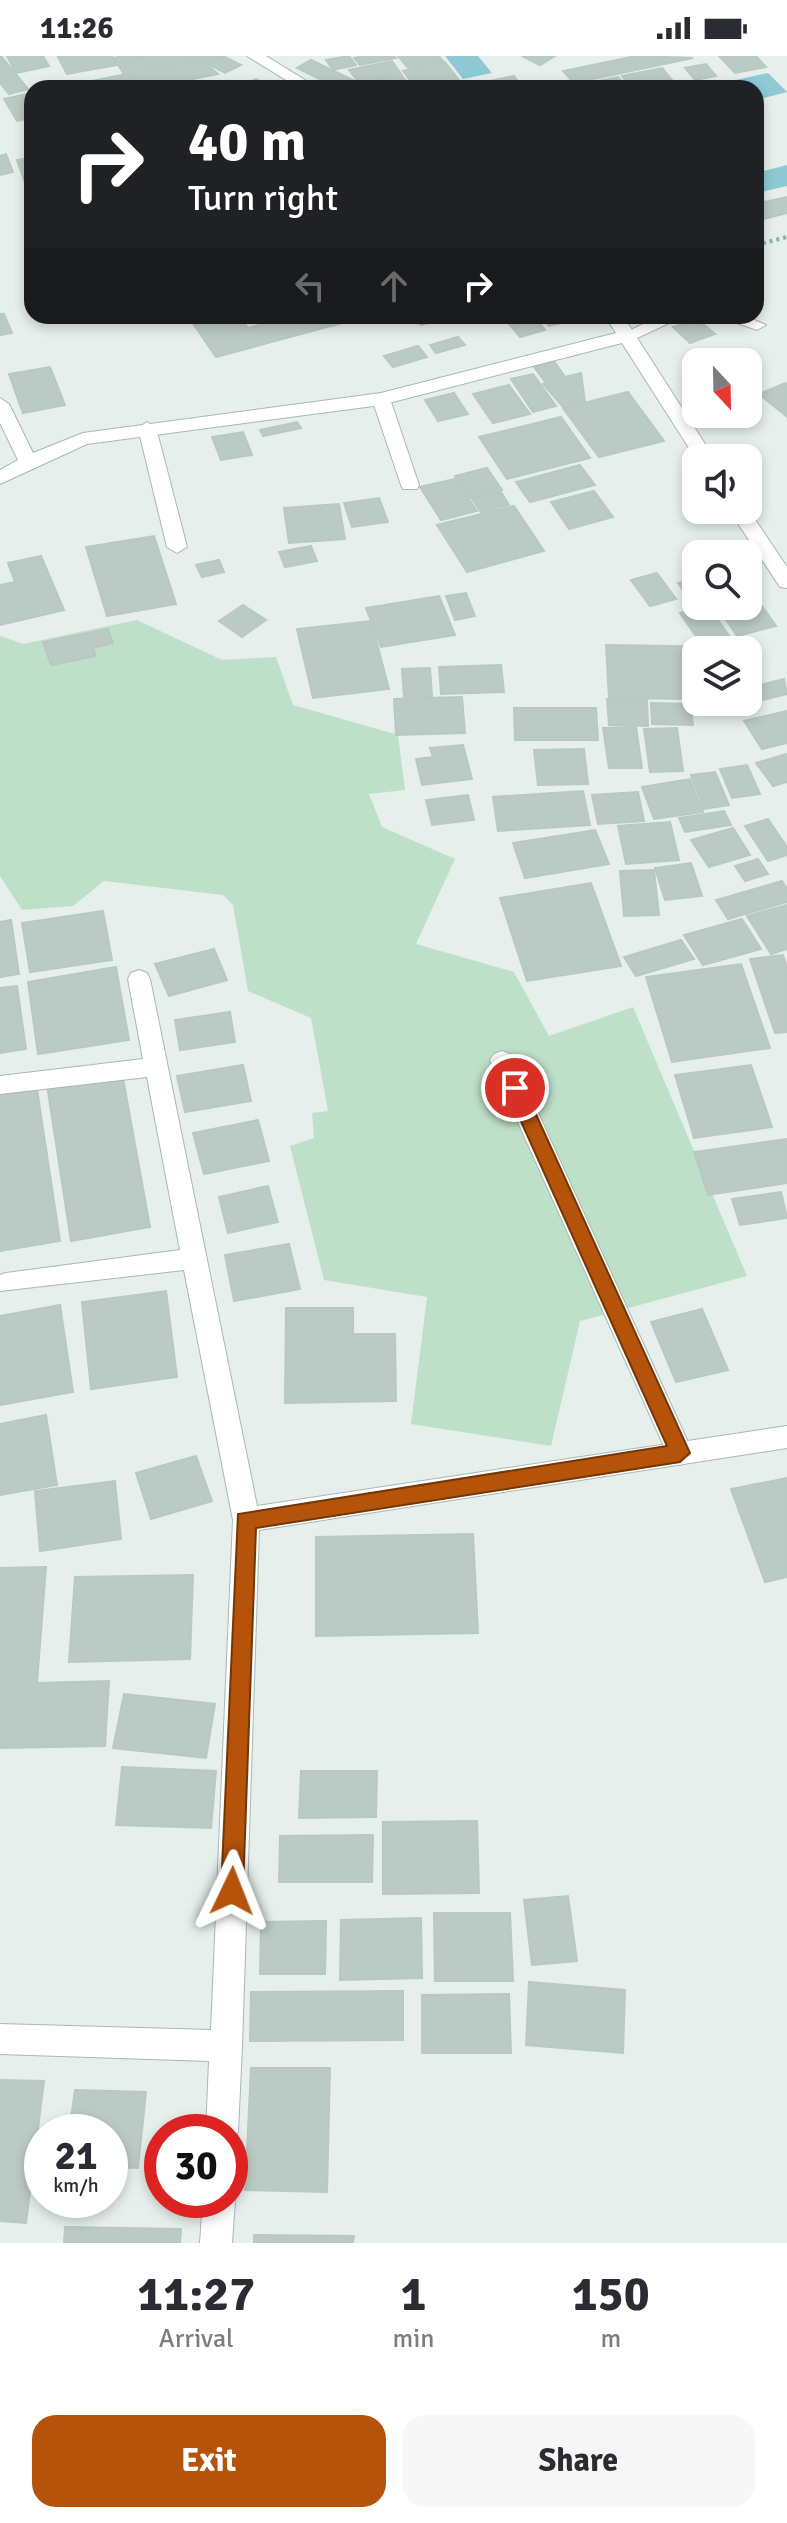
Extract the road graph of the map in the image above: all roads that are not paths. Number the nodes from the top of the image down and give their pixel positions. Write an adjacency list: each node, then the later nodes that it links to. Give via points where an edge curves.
1 (255, 56): 2 (street)
2 (296, 80)
3 (619, 324): 7 (street)
4 (656, 324): 7 (street)
5 (754, 324): 6 (street)
6 (757, 325)
7 (627, 336): 8 (street); 11 (street)
8 (381, 399): 10 (street); 14 (street)
9 (0, 404): 12 (street)
10 (147, 428): 12 (street, via 83,439); 16 (street)
11 (696, 444)
12 (28, 462): 13 (street)
13 (0, 478)
14 (410, 485)
15 (748, 524): 17 (street)
16 (177, 547)
17 (787, 582)
18 (139, 979): 20 (street)
19 (502, 1060): 25 (street)
20 (156, 1067): 21 (street); 22 (street)
21 (0, 1085)
22 (194, 1258): 23 (street); 26 (street)
23 (6, 1283)
24 (787, 1437): 25 (street)
25 (680, 1453): 26 (street)
26 (246, 1520): 28 (street)
27 (0, 2039): 28 (street)
28 (227, 2046): 29 (street)
29 (223, 2114)
30 (218, 2218): 31 (street)
31 (216, 2243)

